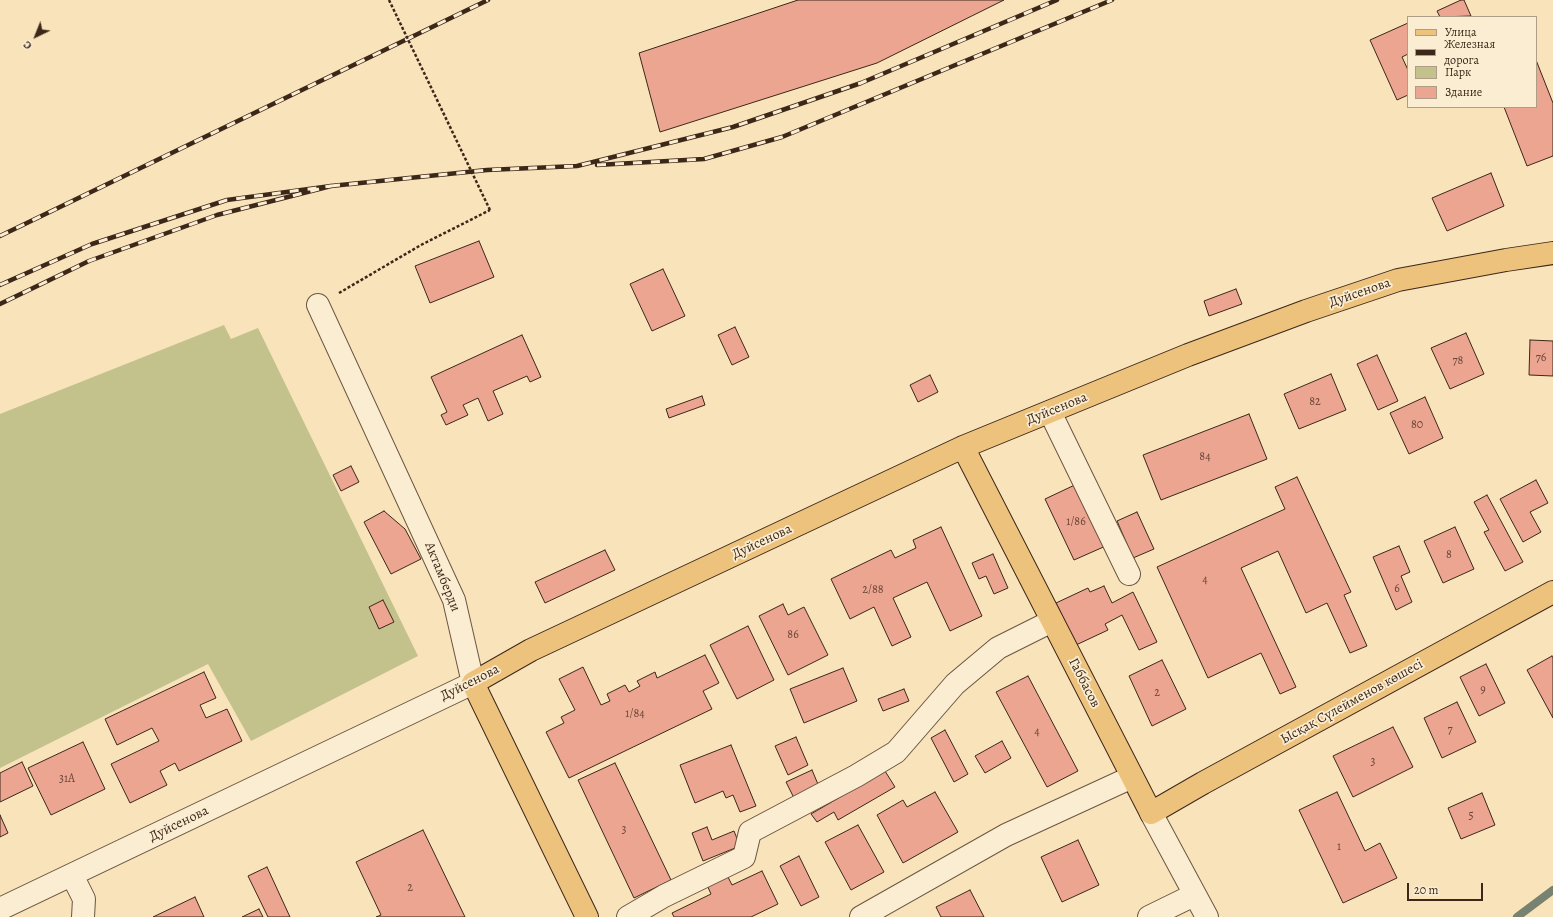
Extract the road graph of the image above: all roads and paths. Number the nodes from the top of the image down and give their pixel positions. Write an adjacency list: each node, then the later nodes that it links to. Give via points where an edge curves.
1 (389, 0): 3 (path, bridge, via 490,210 421,245)
2 (1553, 253): 4 (main road, Дуйсенова, via 1398,280 1188,355)
3 (318, 305): 9 (street, Актамберди, via 454,600)
4 (1050, 412): 5 (main road, Дуйсенова); 6 (street)
5 (963, 447): 8 (main road, Габбасов); 9 (main road, Дуйсенова, via 531,650)
6 (1129, 574)
7 (1553, 592): 11 (main road, Ысқақ Сүлейменов көшесі)
8 (1052, 621): 10 (main road, Габбасов); 17 (street, via 998,648 955,684 896,752 750,832 744,857 664,896)
9 (473, 683): 12 (street, Дуйсенова); 16 (main road, Актамберди)
10 (1132, 777): 11 (main road, Габбасов); 18 (street, via 1006,835)
11 (1151, 813): 13 (street, Габбасов)
12 (72, 875): 14 (street, Дуйсенова); 15 (street, via 84,899)
13 (1194, 895): 19 (street); 20 (street, Габбасов)
14 (0, 909)
15 (83, 917)
16 (587, 917)
17 (628, 917)
18 (861, 917)
19 (1149, 917)
20 (1208, 917)

